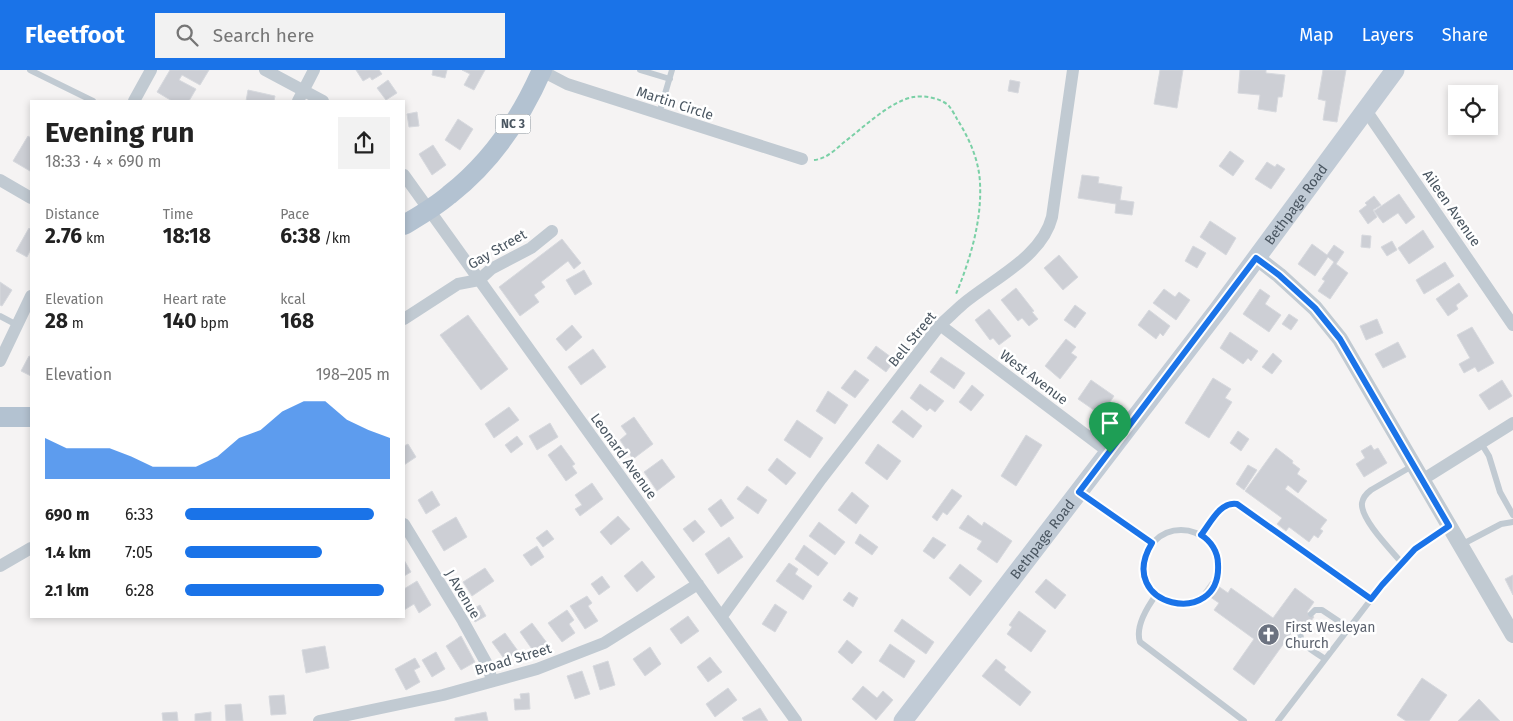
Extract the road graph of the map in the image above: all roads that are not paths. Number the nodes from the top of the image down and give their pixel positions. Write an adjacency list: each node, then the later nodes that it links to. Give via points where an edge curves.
1 (30, 70): 12 (lane)
2 (151, 70): 13 (street)
3 (265, 70): 11 (street)
4 (314, 70): 11 (street)
5 (541, 70): 16 (street, Martin Circle, via 567,84); 21 (main road, NC 3, via 529,100 481,166 448,196)
6 (640, 70): 10 (lane)
7 (672, 70): 10 (lane)
8 (1073, 70): 31 (street, Bell Street, via 1049,229 1034,249)
9 (1395, 70): 15 (main road, Bethpage Road)
10 (670, 79): 16 (lane)
11 (301, 96): 14 (street)
12 (91, 100)
13 (135, 100)
14 (319, 100)
15 (1365, 109): 24 (main road, Bethpage Road); 30 (street, Aileen Avenue)
16 (659, 114): 17 (street, Martin Circle)
17 (802, 159)
18 (405, 176): 21 (street)
19 (0, 180): 20 (street)
20 (30, 197)
21 (428, 209): 22 (main road, NC 3); 25 (street, Leonard Avenue)
22 (405, 224)
23 (552, 231): 25 (street, Gay Street)
24 (1256, 258): 37 (main road, Bethpage Road); 38 (street, via 1315,308 1340,339)
25 (479, 280): 28 (street, Gay Street, via 458,284); 51 (street, Leonard Avenue)
26 (30, 298): 29 (street)
27 (0, 316): 29 (lane)
28 (405, 318)
29 (17, 325): 32 (street)
30 (1513, 325)
31 (940, 326): 37 (street, West Avenue); 55 (street, Bell Street, via 821,479)
32 (0, 361)
33 (0, 417): 34 (main road)
34 (30, 417)
35 (1513, 423): 36 (street)
36 (1481, 443): 39 (street); 41 (lane, via 1489,456 1500,492)
37 (1110, 453): 40 (main road, Bethpage Road)
38 (1414, 465): 39 (street); 49 (lane, via 1366,494 1362,504 1371,525)
39 (1422, 480): 44 (street)
40 (1079, 492): 46 (lane); 63 (main road, Bethpage Road)
41 (1513, 515)
42 (1513, 522): 47 (lane, via 1501,524)
43 (405, 526): 60 (street, J Avenue, via 484,659)
44 (1449, 526): 47 (street); 49 (lane, via 1415,549)
45 (1201, 535): 46 (lane, via 1184,529 1172,530); 52 (lane, via 1214,548 1218,559 1216,583 1209,593 1190,604 1179,605 1169,603); 53 (lane, via 1222,508 1229,503 1237,504)
46 (1152, 543): 52 (lane, via 1144,562 1144,572)
47 (1460, 546): 58 (street)
48 (30, 549): 50 (street)
49 (1402, 563): 53 (lane)
50 (0, 566)
51 (698, 584): 55 (street, Leonard Avenue); 60 (street, Broad Street, via 604,643 537,670)
52 (1156, 594): 64 (lane, via 1143,618 1140,642)
53 (1371, 599): 57 (lane)
54 (1311, 614): 57 (lane, via 1322,610)
55 (722, 616): 62 (street, Leonard Avenue)
56 (1301, 628): 59 (lane, via 1301,641)
57 (1349, 628): 59 (lane)
58 (1513, 635)
59 (1325, 659): 65 (lane)
60 (492, 681): 61 (street, Broad Street, via 443,695)
61 (319, 721)
62 (796, 721)
63 (903, 721)
64 (1244, 721)
65 (1278, 721)

